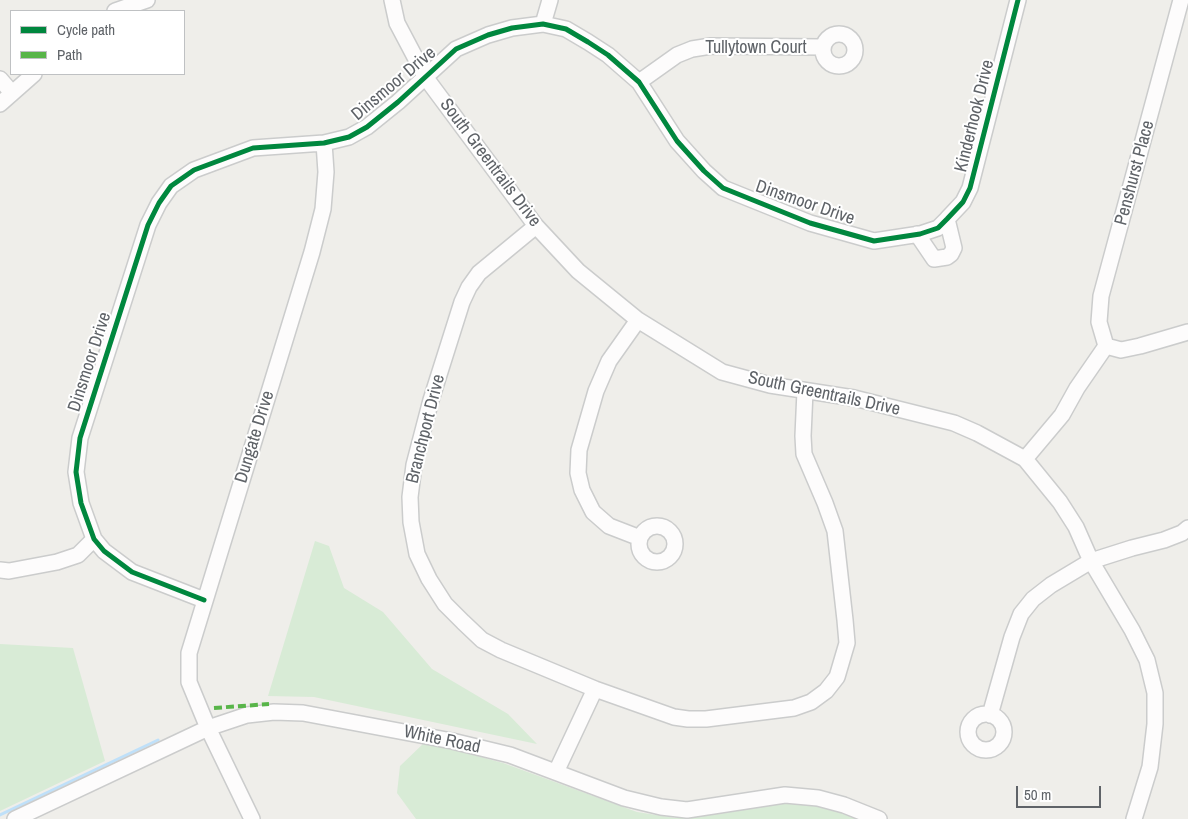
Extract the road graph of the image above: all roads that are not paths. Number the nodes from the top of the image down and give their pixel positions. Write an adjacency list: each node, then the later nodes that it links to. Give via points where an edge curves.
1 (147, 0): 6 (street)
2 (392, 0): 10 (street, South Greentrails Drive, via 397,23)
3 (550, 0): 7 (street)
4 (1018, 0): 16 (street, Kinderhook Drive, via 970,188)
5 (1181, 0): 21 (street, Penshurst Place, via 1101,296 1099,322)
6 (118, 10)
7 (543, 24): 10 (street, Dinsmoor Drive, via 488,34 456,49); 12 (street, Dinsmoor Drive, via 566,29 588,42)
8 (822, 47): 12 (street, Tullytown Court, via 711,46 692,49 677,55)
9 (33, 75): 13 (street)
10 (426, 78): 15 (street, Dinsmoor Drive, via 367,127 349,137); 17 (street, South Greentrails Drive)
11 (0, 79): 13 (street)
12 (639, 82): 18 (street, Dinsmoor Drive, via 677,141 723,188 810,223 874,241)
13 (12, 93): 14 (street)
14 (0, 104)
15 (324, 144): 26 (street, Dinsmoor Drive, via 253,148 225,157 194,170 171,186 159,204 148,225 80,438 76,472 78,488); 29 (street, Dungate Drive, via 323,209 312,252)
16 (943, 223): 18 (street, Dinsmoor Drive); 18 (street, via 954,248 947,257 934,259)
17 (536, 226): 19 (street, South Greentrails Drive, via 578,271); 30 (street, Branchport Drive, via 478,274 462,302 414,465 411,522 417,554 428,578 462,622 482,640)
18 (917, 234)
19 (638, 320): 22 (street, South Greentrails Drive, via 722,372); 25 (street, via 609,360 596,391 579,450 578,472 582,490 593,512 609,526)
20 (1188, 332): 21 (street, via 1121,350)
21 (1106, 346): 23 (street, via 1062,415)
22 (805, 391): 23 (street, South Greentrails Drive, via 854,398 954,423); 30 (street, Branchport Drive, via 804,454 835,531 845,620 847,643 837,677 812,702 794,708 706,719 674,717)
23 (1025, 460): 27 (street, South Greentrails Drive, via 1060,502 1076,527)
24 (1188, 528): 27 (street, via 1164,540)
25 (640, 538)
26 (94, 539): 28 (street, via 78,555 57,562); 29 (street, Dinsmoor Drive, via 104,551 132,572)
27 (1091, 561): 31 (street, via 1051,585 1021,614); 37 (street, South Greentrails Drive, via 1147,660 1155,693 1150,767)
28 (0, 570)
29 (204, 600): 32 (street, Dungate Drive, via 189,653 189,682)
30 (595, 689): 33 (street)
31 (990, 715)
32 (208, 728): 33 (street, White Road, via 247,715 303,713 452,741 510,755); 34 (street, White Road); 35 (street, Dungate Drive)
33 (556, 772): 36 (street, White Road, via 624,798 661,807 686,810 785,796 818,798)
34 (16, 819)
35 (252, 819)
36 (879, 819)
37 (1134, 819)

